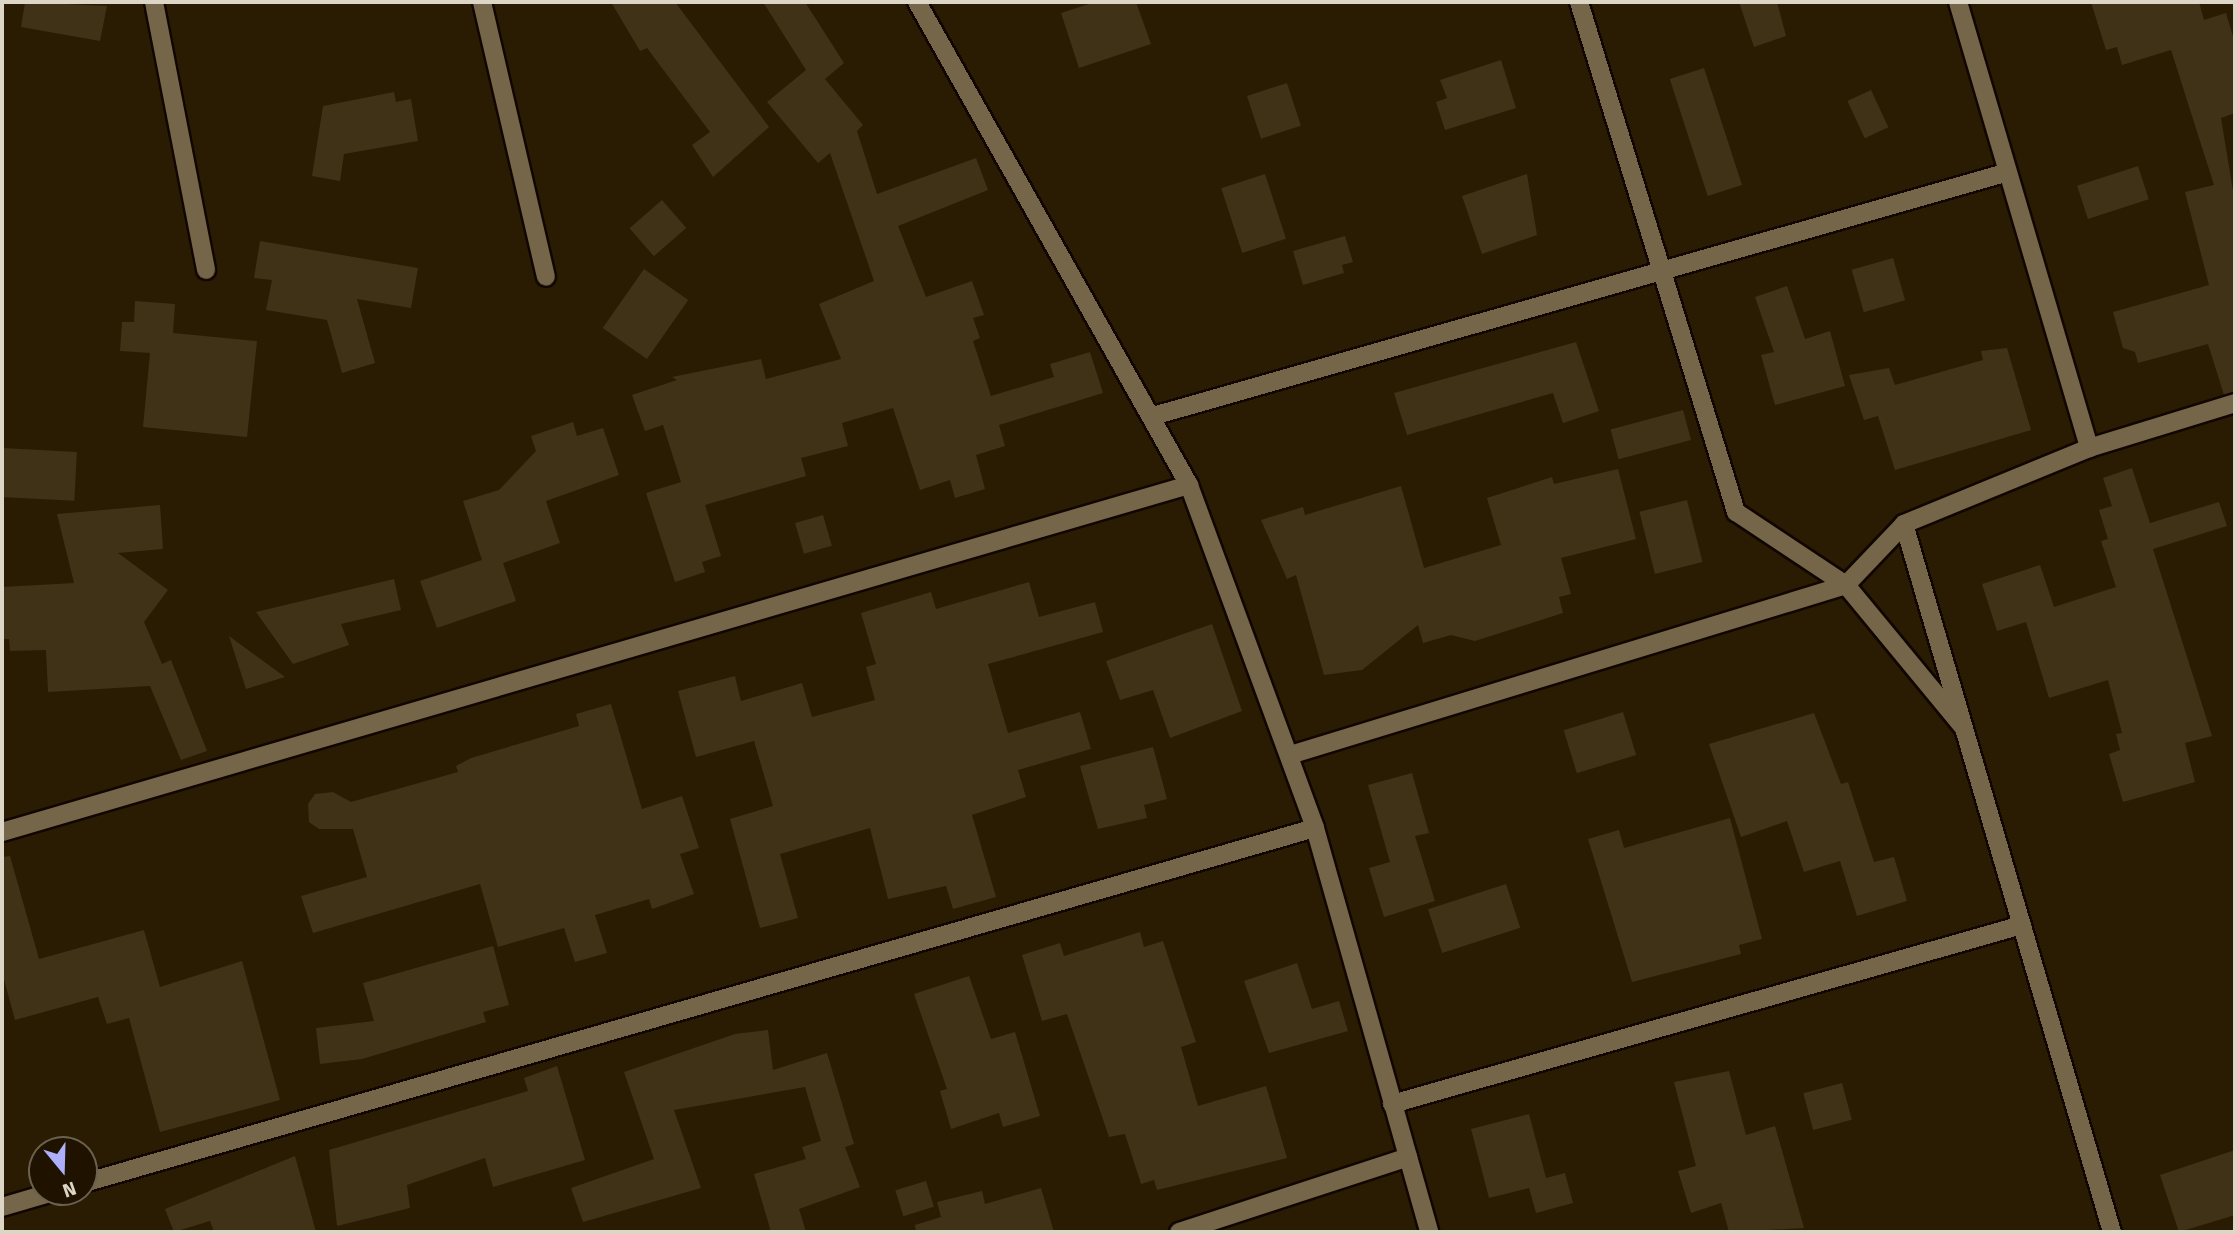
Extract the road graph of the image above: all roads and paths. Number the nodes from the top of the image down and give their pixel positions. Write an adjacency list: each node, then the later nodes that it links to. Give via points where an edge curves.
1 (153, 2): 8 (street)
2 (482, 2): 9 (street)
3 (917, 2): 11 (street)
4 (1579, 2): 7 (street)
5 (1958, 2): 6 (street)
6 (2006, 173): 7 (street); 12 (street)
7 (1661, 267): 11 (street); 15 (street, via 1736,512)
8 (206, 270)
9 (546, 277)
10 (2235, 403): 12 (street)
11 (1153, 415): 13 (street)
12 (2089, 448): 14 (street)
13 (1189, 485): 17 (street); 19 (street)
14 (1904, 524): 15 (street); 16 (street)
15 (1846, 586): 16 (street); 17 (street)
16 (1964, 727): 20 (street)
17 (1290, 755): 18 (street)
18 (1315, 828): 21 (street); 23 (street)
19 (2, 832)
20 (2022, 925): 21 (street); 28 (street)
21 (1392, 1104): 22 (street)
22 (1408, 1157): 26 (street); 27 (street)
23 (98, 1179)
24 (28, 1199): 25 (street)
25 (2, 1207)
26 (1179, 1232)
27 (1429, 1232)
28 (2112, 1232)

